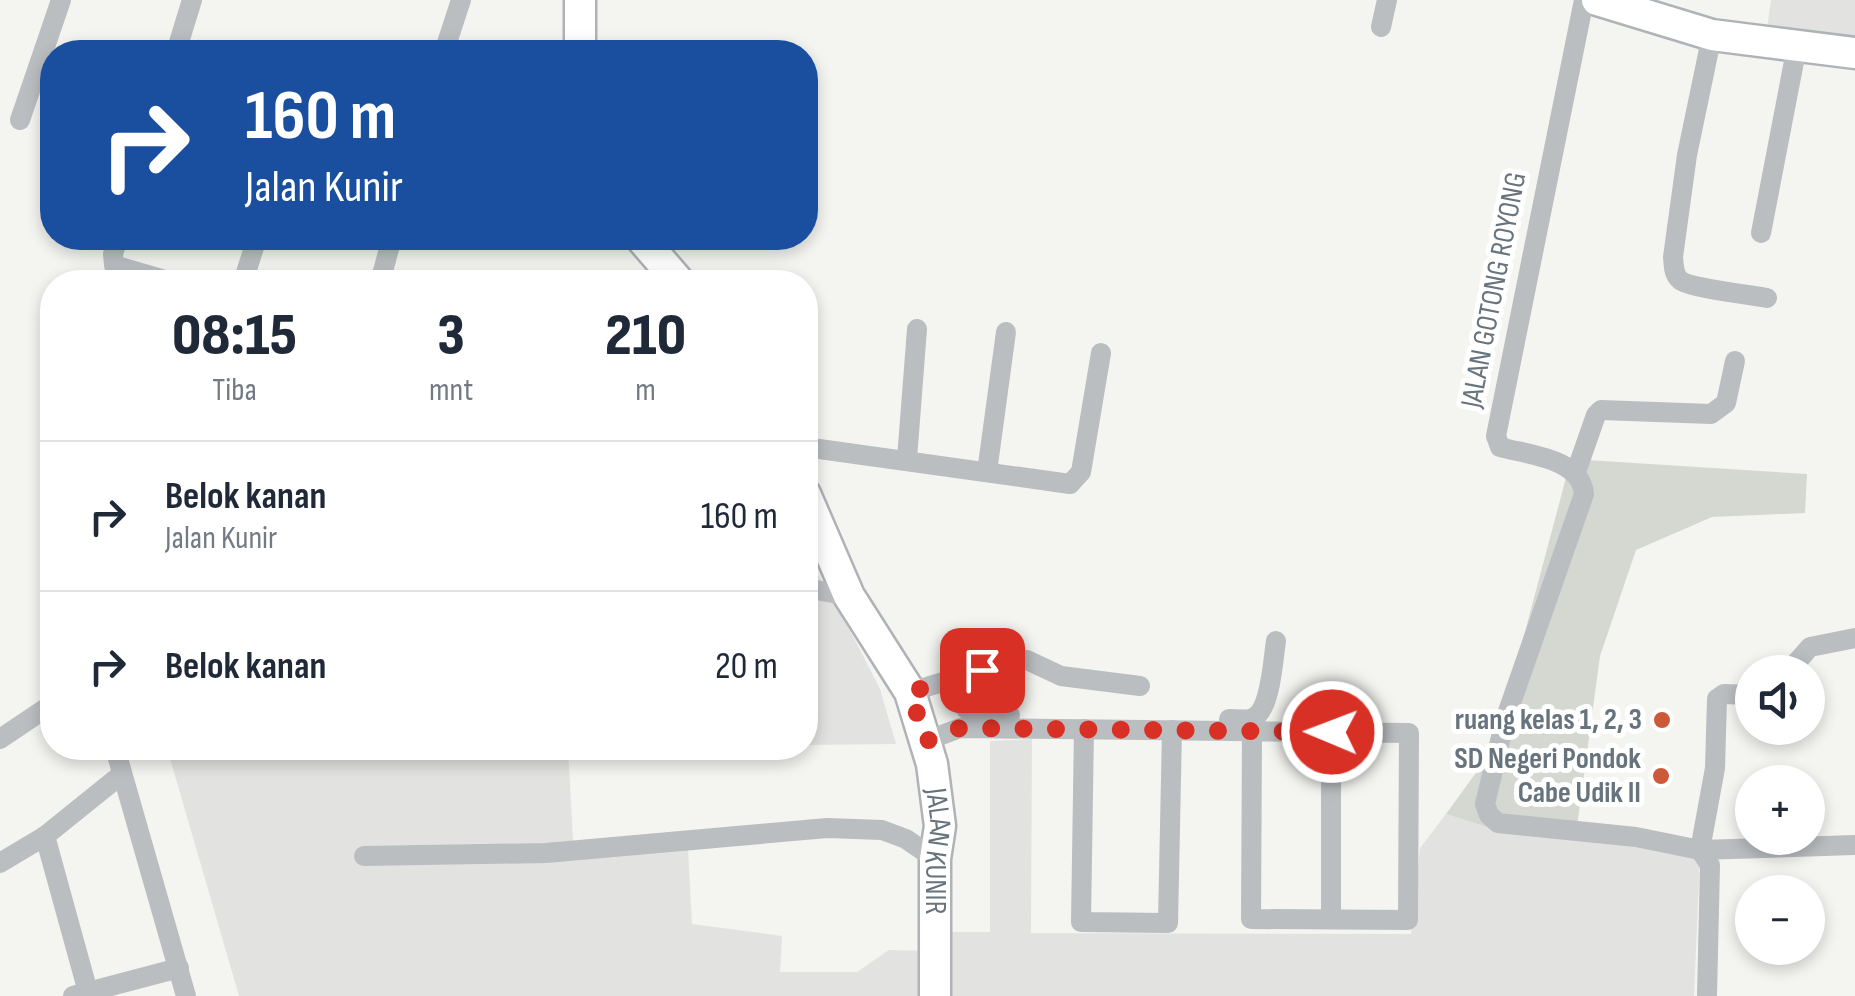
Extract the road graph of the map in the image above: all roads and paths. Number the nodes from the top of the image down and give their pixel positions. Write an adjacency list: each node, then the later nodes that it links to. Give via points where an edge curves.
1 (61, 0): 11 (street)
2 (192, 0): 12 (street)
3 (461, 0): 13 (street)
4 (580, 0): 14 (street)
5 (1387, 0): 9 (street)
6 (1584, 0): 32 (street, JALAN GOTONG ROYONG, via 1496,436 1500,447)
7 (1597, 0): 8 (street)
8 (1636, 5): 10 (street)
9 (1381, 27)
10 (1712, 35): 15 (street); 24 (street, via 1687,155 1675,273 1692,286)
11 (47, 40)
12 (180, 40)
13 (448, 40)
14 (580, 40)
15 (1797, 46): 16 (street); 19 (street)
16 (1855, 54)
17 (40, 61): 18 (street)
18 (20, 120)
19 (1761, 234)
20 (114, 250): 22 (street, via 114,266)
21 (651, 250): 23 (street)
22 (128, 270)
23 (669, 270)
24 (1767, 298)
25 (917, 329): 30 (street)
26 (1006, 332): 31 (street)
27 (1100, 353): 31 (street, via 1075,480 1058,485)
28 (1735, 361): 32 (street, via 1726,403 1712,414 1601,410)
29 (818, 449): 30 (street)
30 (907, 459): 31 (street)
31 (987, 472)
32 (1576, 472): 54 (street, via 1584,494 1505,720 1485,804 1498,823)
33 (818, 524): 35 (street, JALAN KUNIR)
34 (818, 590): 35 (street)
35 (849, 596): 41 (street, JALAN KUNIR)
36 (1855, 638): 38 (street, via 1810,647)
37 (1276, 642): 39 (street, via 1267,698 1252,720 976,714 966,710)
38 (1803, 655)
39 (952, 680): 40 (street, via 1027,660 1061,676); 41 (street)
40 (1140, 686)
41 (910, 692): 49 (street, JALAN KUNIR)
42 (1735, 694): 54 (street, via 1717,699 1715,768)
43 (40, 712): 48 (street)
44 (1084, 729): 45 (street); 45 (street, via 1081,922 1168,923); 49 (street, via 960,728)
45 (1172, 730): 46 (street)
46 (1252, 731): 47 (street); 58 (street, via 1251,919)
47 (1332, 732): 58 (street); 58 (street, via 1409,733 1409,752 1408,920)
48 (0, 738)
49 (926, 741): 56 (street, JALAN KUNIR, via 940,826)
50 (118, 760): 51 (street)
51 (122, 774): 52 (street); 59 (street)
52 (45, 836): 57 (street); 60 (street)
53 (1855, 844): 54 (street)
54 (1700, 850): 63 (street, via 1710,865)
55 (364, 856): 56 (street, via 546,853 827,828 882,830)
56 (935, 859): 62 (street, JALAN KUNIR)
57 (0, 862)
58 (1331, 919)
59 (179, 968): 60 (street); 61 (street)
60 (81, 994)
61 (186, 996)
62 (935, 996)
63 (1707, 996)

